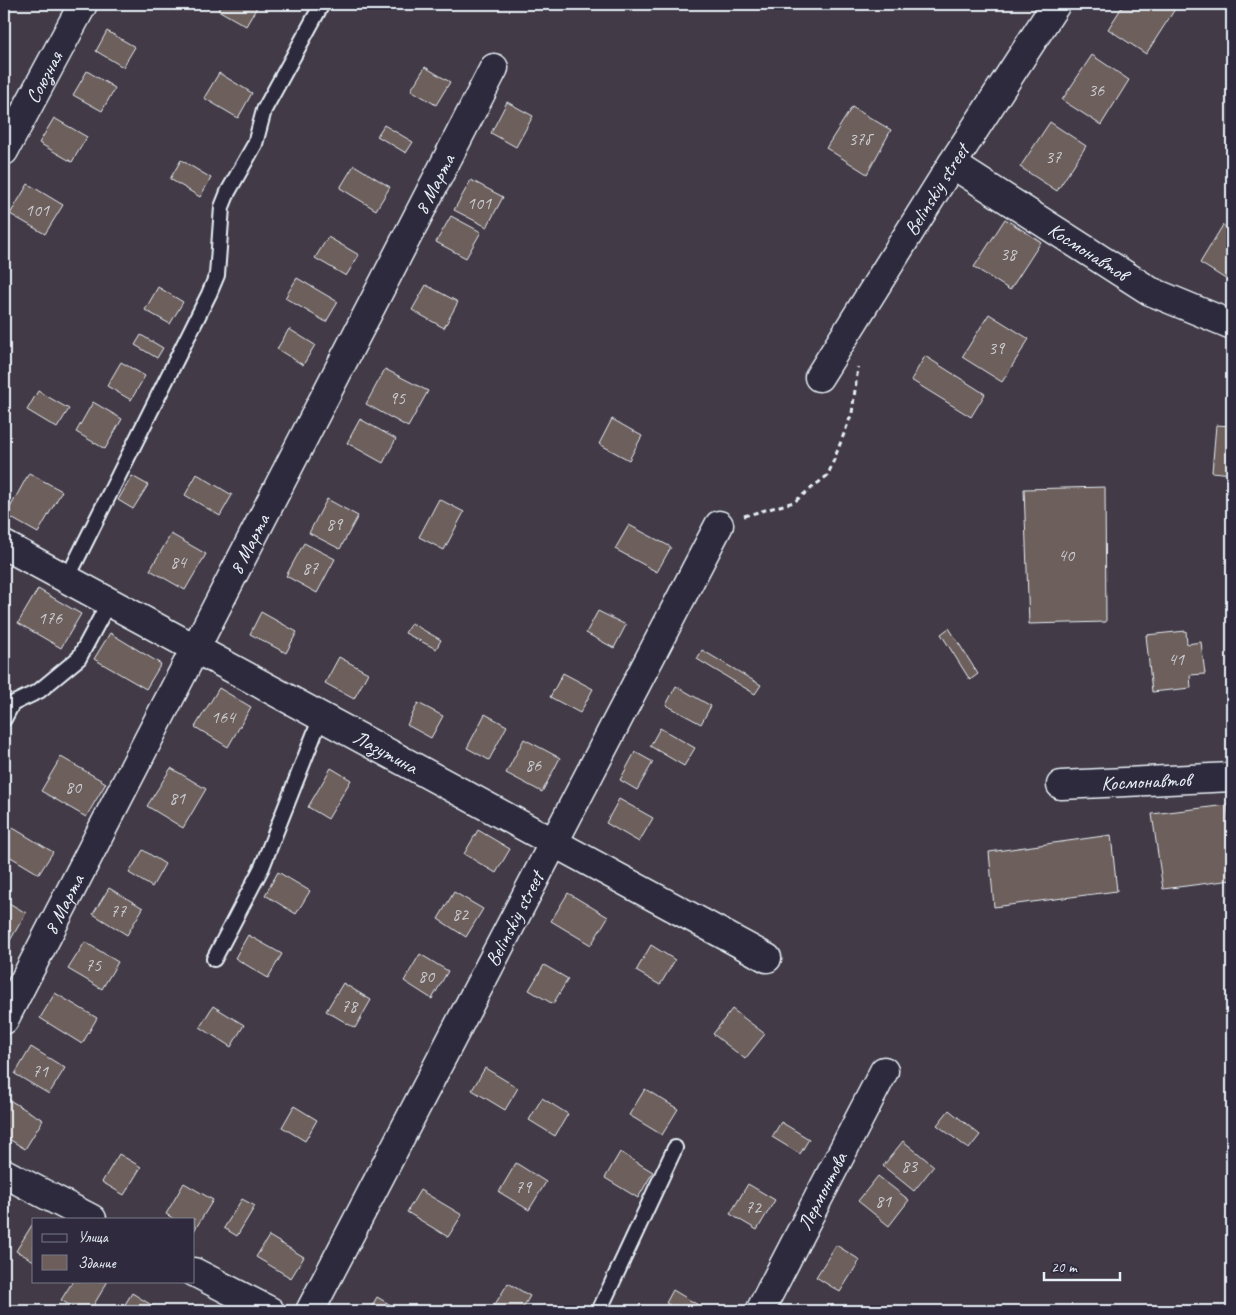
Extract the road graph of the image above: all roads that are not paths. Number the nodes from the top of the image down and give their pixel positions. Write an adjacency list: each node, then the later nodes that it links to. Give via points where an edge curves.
1 (83, 4): 5 (street, Союзная)
2 (322, 4): 11 (lane, via 264,110 255,144 222,207 217,275 210,294)
3 (1056, 4): 6 (street, Belinskiy street)
4 (494, 68): 13 (street, 8 Марта)
5 (4, 151)
6 (952, 164): 7 (street, Космонавтов, via 1150,291); 8 (street, Belinskiy street)
7 (1232, 325)
8 (819, 377)
9 (719, 525): 18 (street, Belinskiy street)
10 (4, 545): 11 (street, Лазутина)
11 (66, 579): 12 (street, Лазутина)
12 (108, 602): 13 (street, Лазутина); 15 (lane, via 78,658 39,691 12,704)
13 (195, 649): 14 (street, Лазутина); 21 (street, 8 Марта)
14 (321, 717): 18 (street, Лазутина); 20 (lane, via 262,867)
15 (4, 719)
16 (1232, 777): 17 (street, Космонавтов)
17 (1061, 785)
18 (554, 843): 19 (street, Лазутина); 28 (street, Belinskiy street)
19 (767, 958)
20 (214, 959)
21 (4, 1020)
22 (884, 1071): 30 (street, Лермонтова)
23 (675, 1148): 29 (lane)
24 (4, 1173): 25 (street)
25 (90, 1218)
26 (195, 1273): 27 (street)
27 (270, 1311)
28 (310, 1311)
29 (599, 1311)
30 (760, 1311)

